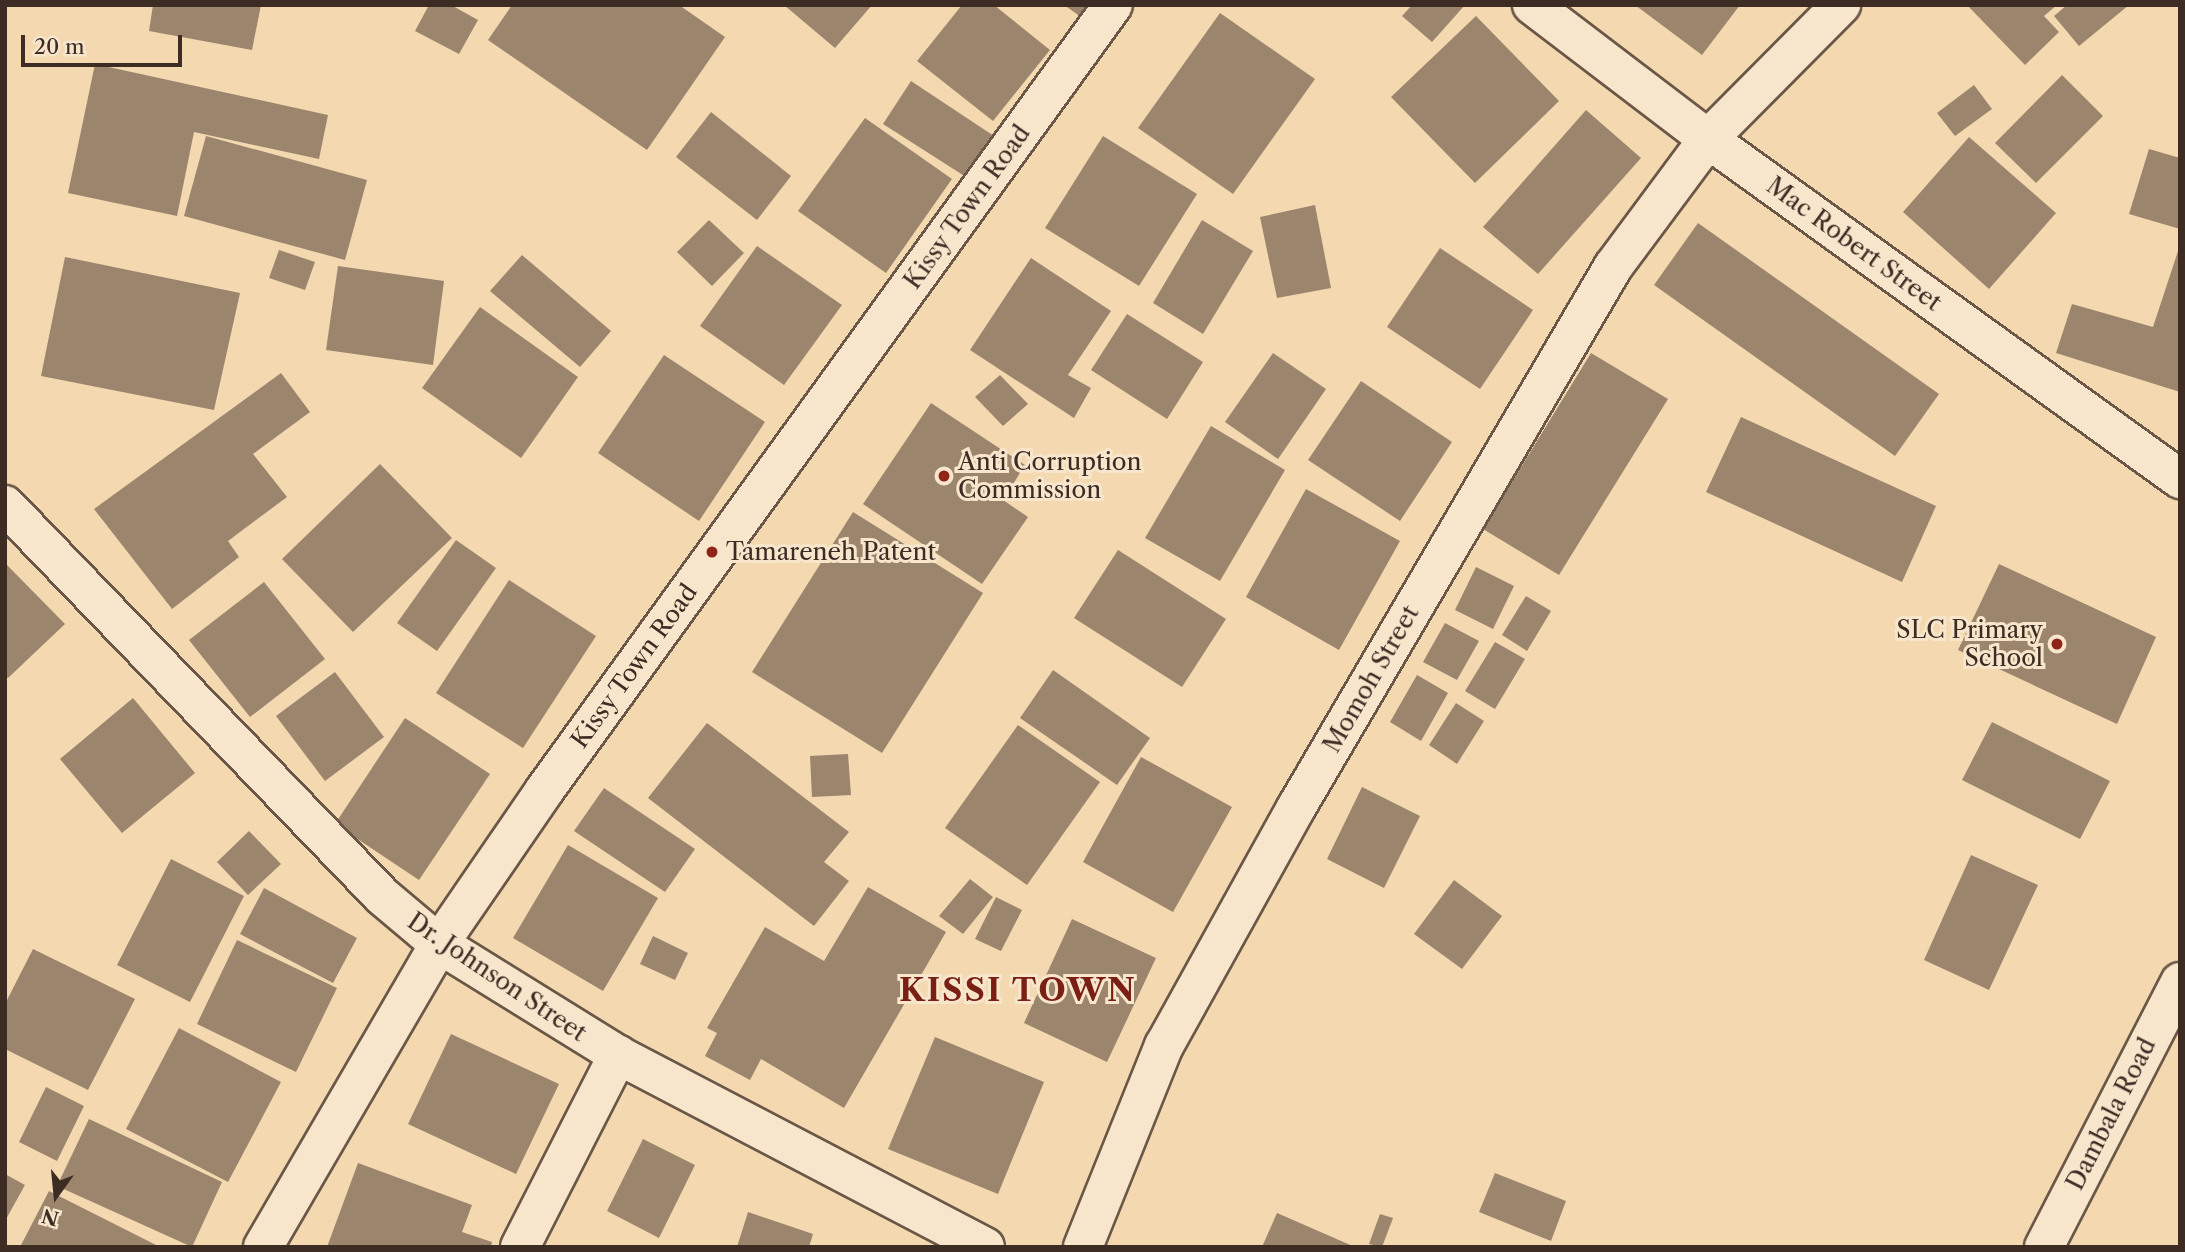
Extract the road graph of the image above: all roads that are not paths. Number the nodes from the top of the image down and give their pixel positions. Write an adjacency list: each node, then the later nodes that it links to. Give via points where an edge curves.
1 (1113, 5): 7 (street, Kissy Town Road, via 552,780)
2 (1532, 5): 4 (street, Mac Robert Street)
3 (1841, 5): 4 (street, Momoh Street)
4 (1708, 139): 5 (street, Mac Robert Street); 13 (street, Momoh Street, via 1613,267 1296,808 1164,1046)
5 (2180, 479)
6 (5, 505): 7 (street, Dr. Johnson Street, via 382,897)
7 (439, 944): 9 (street, Dr. Johnson Street); 10 (street, Kissy Town Road)
8 (2180, 982): 14 (street, Dambala Road)
9 (618, 1055): 11 (street); 12 (street, Dr. Johnson Street)
10 (263, 1247)
11 (520, 1247)
12 (985, 1247)
13 (1083, 1247)
14 (2044, 1247)

